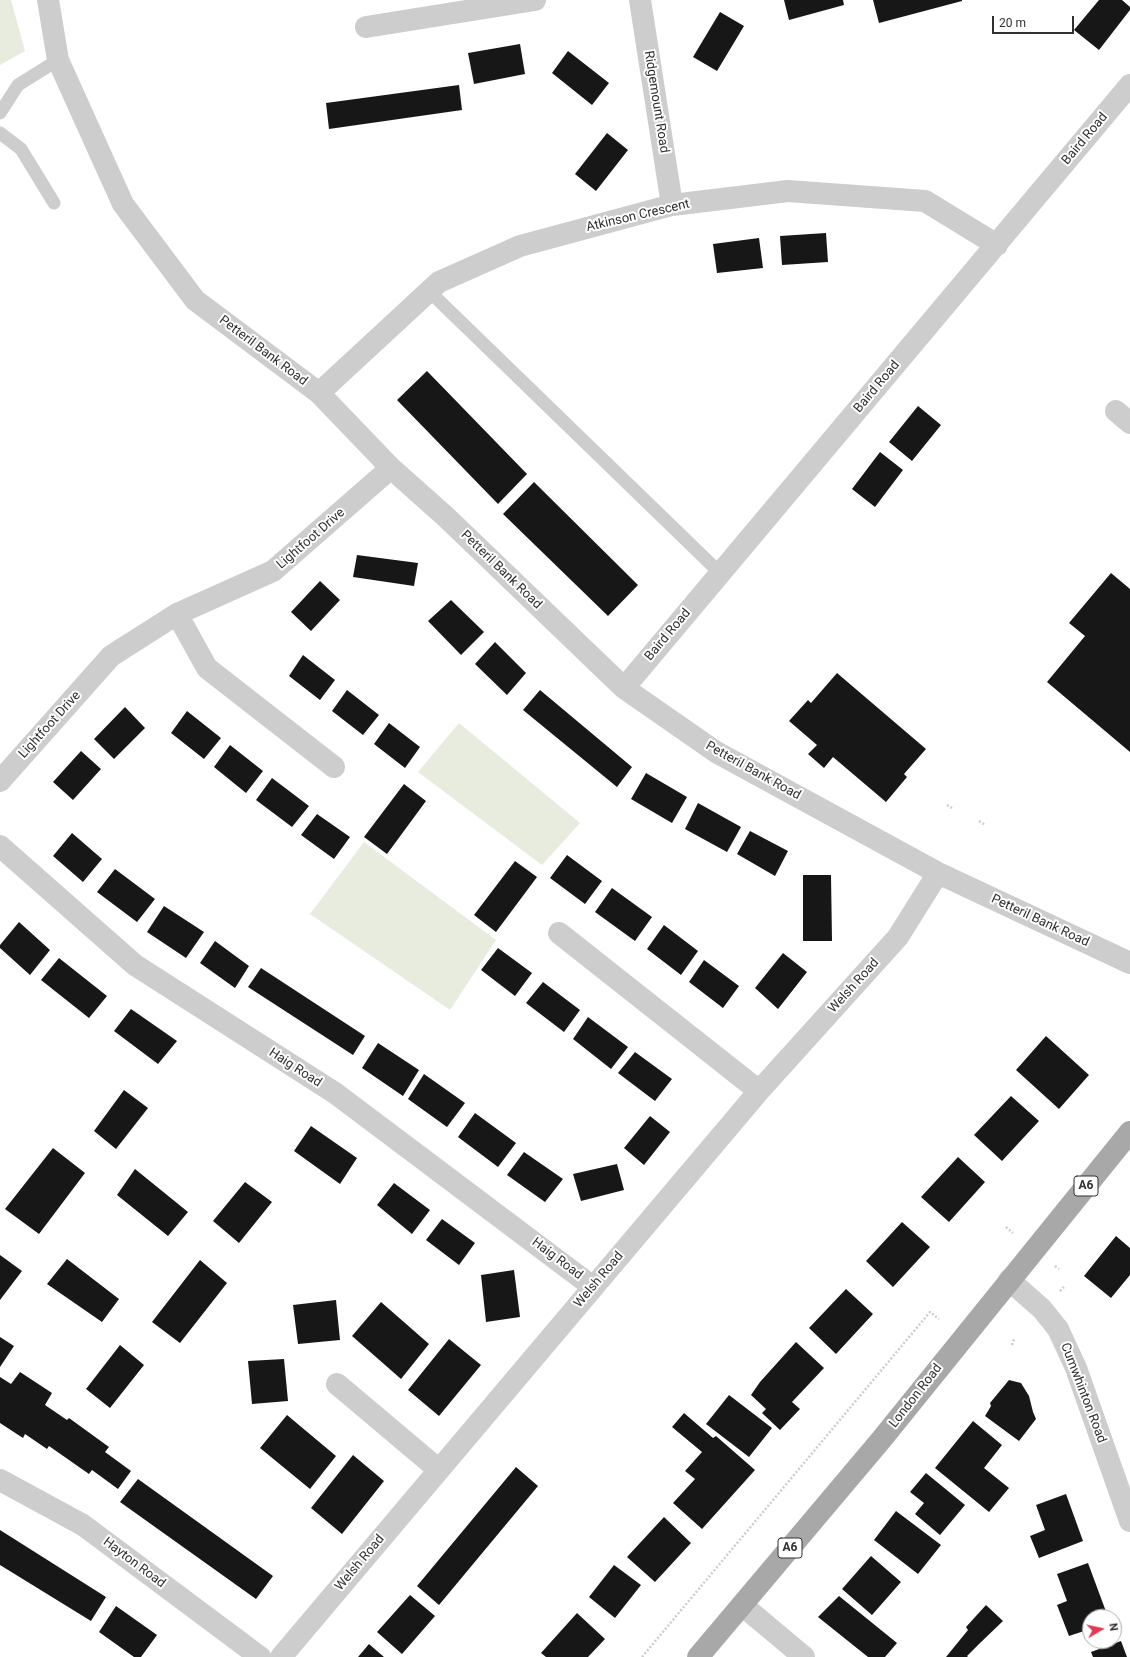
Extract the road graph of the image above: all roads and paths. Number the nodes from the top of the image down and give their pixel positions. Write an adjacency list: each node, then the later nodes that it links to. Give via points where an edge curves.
1 (48, 0): 5 (street, Petteril Bank Road)
2 (535, 0): 4 (street)
3 (640, 0): 10 (street, Ridgemount Road)
4 (366, 27)
5 (58, 60): 7 (lane, via 18,85); 13 (street, Petteril Bank Road, via 123,204 195,300)
6 (1130, 85): 11 (street, Baird Road)
7 (1, 110)
8 (0, 133): 9 (lane, via 21,149)
9 (54, 202)
10 (672, 205): 11 (street, Atkinson Crescent, via 788,191 925,201); 12 (street, Atkinson Crescent, via 520,246 439,282)
11 (997, 245): 15 (street, Baird Road)
12 (429, 291): 13 (street, Atkinson Crescent); 15 (lane)
13 (319, 393): 14 (street, Petteril Bank Road)
14 (391, 468): 16 (street, Lightfoot Drive, via 273,571); 17 (street, Petteril Bank Road, via 446,517)
15 (720, 574): 17 (street, Baird Road)
16 (177, 614): 18 (street, via 208,668); 19 (street, Lightfoot Drive, via 111,656)
17 (624, 688): 25 (street, Petteril Bank Road, via 716,752)
18 (334, 767)
19 (0, 781)
20 (948, 805): 21 (path)
21 (952, 808)
22 (979, 821): 23 (path)
23 (985, 825)
24 (0, 846): 35 (street, Haig Road, via 135,964 335,1093)
25 (938, 873): 27 (street, Petteril Bank Road); 28 (street, Welsh Road, via 898,937)
26 (560, 933): 28 (street)
27 (1130, 963)
28 (759, 1091): 35 (street, Welsh Road)
29 (1130, 1132): 34 (main road, London Road / A6)
30 (1006, 1227): 31 (path)
31 (1012, 1233)
32 (1055, 1266): 33 (path)
33 (1059, 1269)
34 (1009, 1280): 44 (street, Cumwhinton Road, via 1042,1309 1058,1329 1076,1368); 45 (main road, London Road / A6, via 881,1440)
35 (593, 1287): 42 (street, Welsh Road)
36 (1064, 1287): 37 (path)
37 (1060, 1291)
38 (939, 1319): 48 (path, via 930,1312)
39 (1014, 1339): 40 (path)
40 (1012, 1345)
41 (337, 1384): 42 (street)
42 (439, 1470): 47 (street, Welsh Road)
43 (0, 1480): 46 (street, Hayton Road, via 83,1525)
44 (1130, 1521)
45 (742, 1605): 49 (main road, London Road / A6); 50 (street)
46 (260, 1657)
47 (281, 1657)
48 (642, 1657)
49 (698, 1657)
50 (804, 1657)

